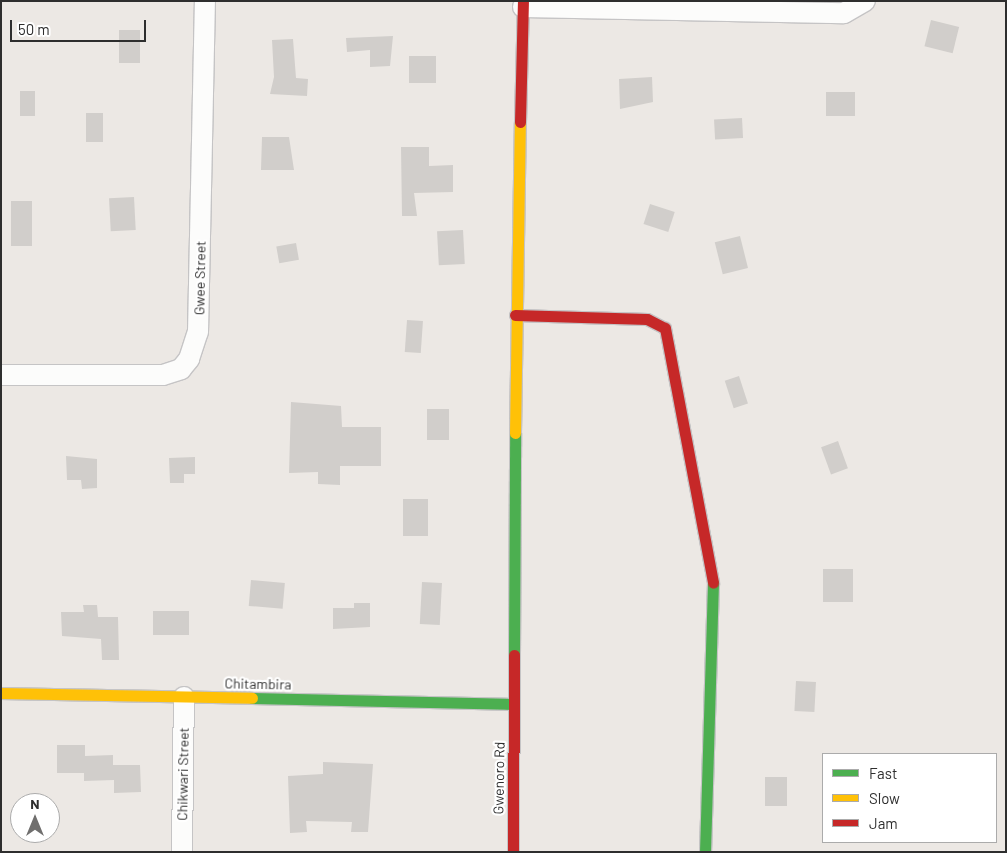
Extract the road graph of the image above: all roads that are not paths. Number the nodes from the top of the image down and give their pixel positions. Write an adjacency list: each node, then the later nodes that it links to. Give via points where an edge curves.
1 (205, 1): 5 (street, Gwee Street, via 198,332 189,359 181,369 163,375)
2 (865, 1): 3 (street, via 844,13)
3 (523, 4): 4 (street, Gwenoro Rd)
4 (515, 316): 8 (street, Gwenoro Rd); 11 (street, via 647,319 665,328 671,342 713,571)
5 (1, 375)
6 (1, 693): 7 (street, Chitambira)
7 (184, 697): 8 (street, Chitambira); 9 (street, Chikwari Street)
8 (514, 704): 10 (street, Gwenoro Rd)
9 (182, 852)
10 (513, 852)
11 (704, 852)

